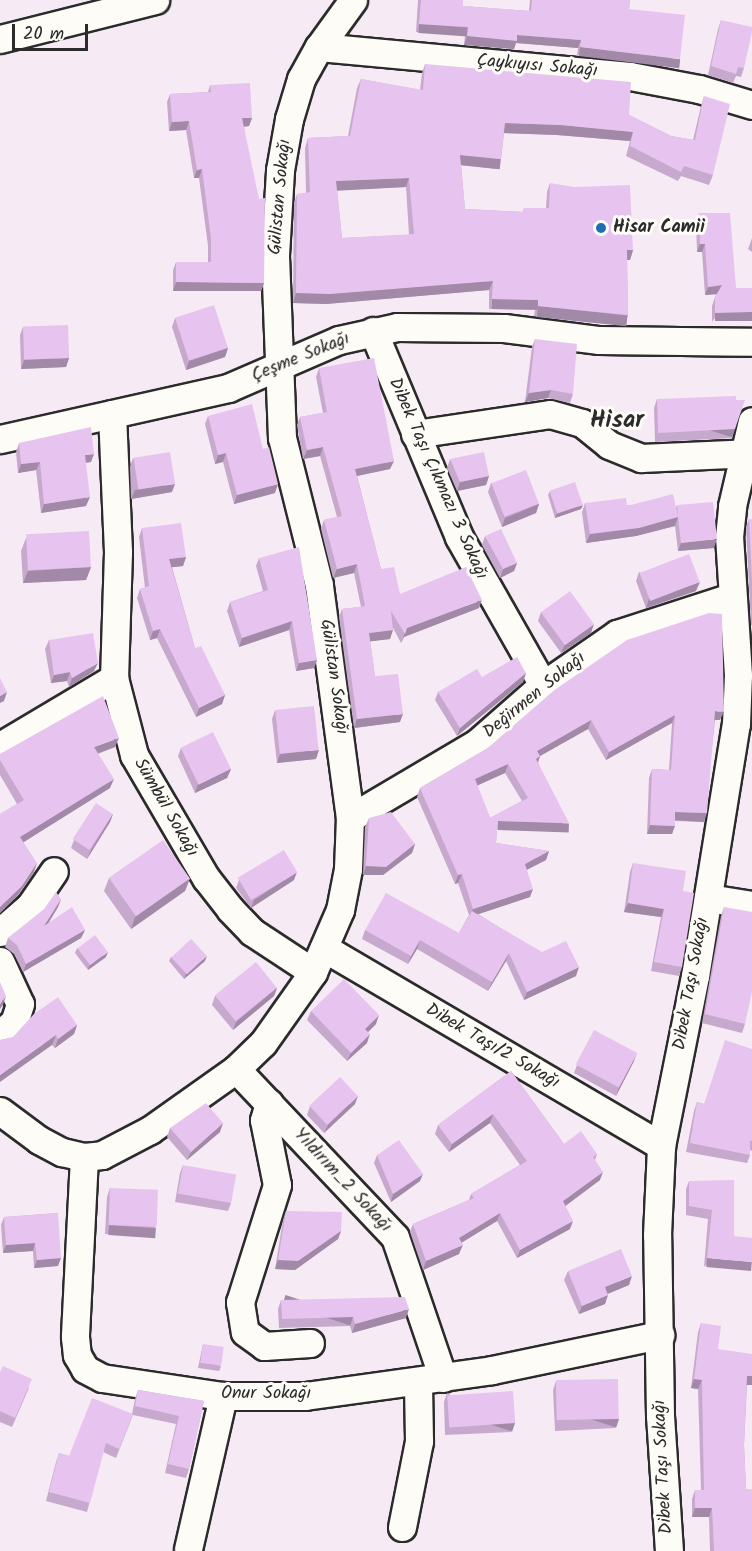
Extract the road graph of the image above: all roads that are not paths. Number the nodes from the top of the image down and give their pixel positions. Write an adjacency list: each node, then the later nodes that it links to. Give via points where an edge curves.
1 (155, 0): 3 (street)
2 (353, 0): 4 (street, Gülistan Sokağı)
3 (0, 39)
4 (319, 47): 5 (street, Çaykıyısı Sokağı, via 630,76 699,89); 8 (street, Gülistan Sokağı, via 301,79 280,170 275,255)
5 (752, 105)
6 (373, 331): 7 (street, Çeşme Sokağı, via 425,325 504,328 600,340); 8 (street, Çeşme Sokağı, via 313,350); 11 (street, Dibek Taşı Çıkmazı 3 Sokağı)
7 (752, 342)
8 (278, 368): 9 (street, Çeşme Sokağı, via 228,388); 19 (street, Gülistan Sokağı, via 282,438 322,603)
9 (112, 414): 12 (street, Çeşme Sokağı); 16 (street, Sümbül Sokağı, via 118,552)
10 (752, 421): 13 (street, Dibek Taşı Sokağı)
11 (415, 434): 13 (street, via 550,414 582,423 609,445 641,458); 17 (street, Dibek Taşı Çıkmazı 3 Sokağı, via 464,547)
12 (0, 439)
13 (748, 454): 14 (street, Dibek Taşı Sokağı, via 729,537)
14 (731, 597): 15 (street, Dibek Taşı Sokağı); 17 (street, Değirmen Sokağı, via 617,634)
15 (744, 638): 21 (street, Dibek Taşı Sokağı, via 736,724)
16 (114, 678): 18 (street); 24 (street, Sümbül Sokağı, via 134,754 207,878 252,932)
17 (543, 685): 19 (street, Değirmen Sokağı, via 477,743)
18 (0, 746)
19 (350, 818): 24 (street, Gülistan Sokağı, via 342,900)
20 (54, 871): 23 (street, via 30,906)
21 (708, 898): 22 (street); 30 (street, Dibek Taşı Sokağı)
22 (752, 905)
23 (0, 932)
24 (318, 960): 27 (street, Gülistan Sokağı, via 263,1043); 30 (street, Dibek Taşı/2 Sokağı)
25 (0, 961): 26 (street, via 20,1004 14,1022)
26 (0, 1034)
27 (236, 1069): 28 (street, Yıldırım_2 Sokağı); 31 (street, Gülistan Sokağı, via 120,1147)
28 (269, 1103): 33 (street, via 264,1120 277,1185 240,1302 245,1332 264,1346); 34 (street, Yıldırım_2 Sokağı, via 395,1237)
29 (0, 1111): 31 (street, via 39,1140 62,1152)
30 (661, 1146): 32 (street, Dibek Taşı Sokağı, via 657,1235)
31 (84, 1157): 35 (street, Onur Sokağı, via 77,1355 85,1368 102,1378)
32 (660, 1335): 34 (street, Onur Sokağı); 38 (street, Dibek Taşı Sokağı, via 660,1416)
33 (310, 1343)
34 (430, 1380): 35 (street, Onur Sokağı, via 305,1396); 36 (street, Yıldırım_2 Sokağı)
35 (224, 1396): 37 (street)
36 (402, 1527)
37 (188, 1549)
38 (669, 1551)

